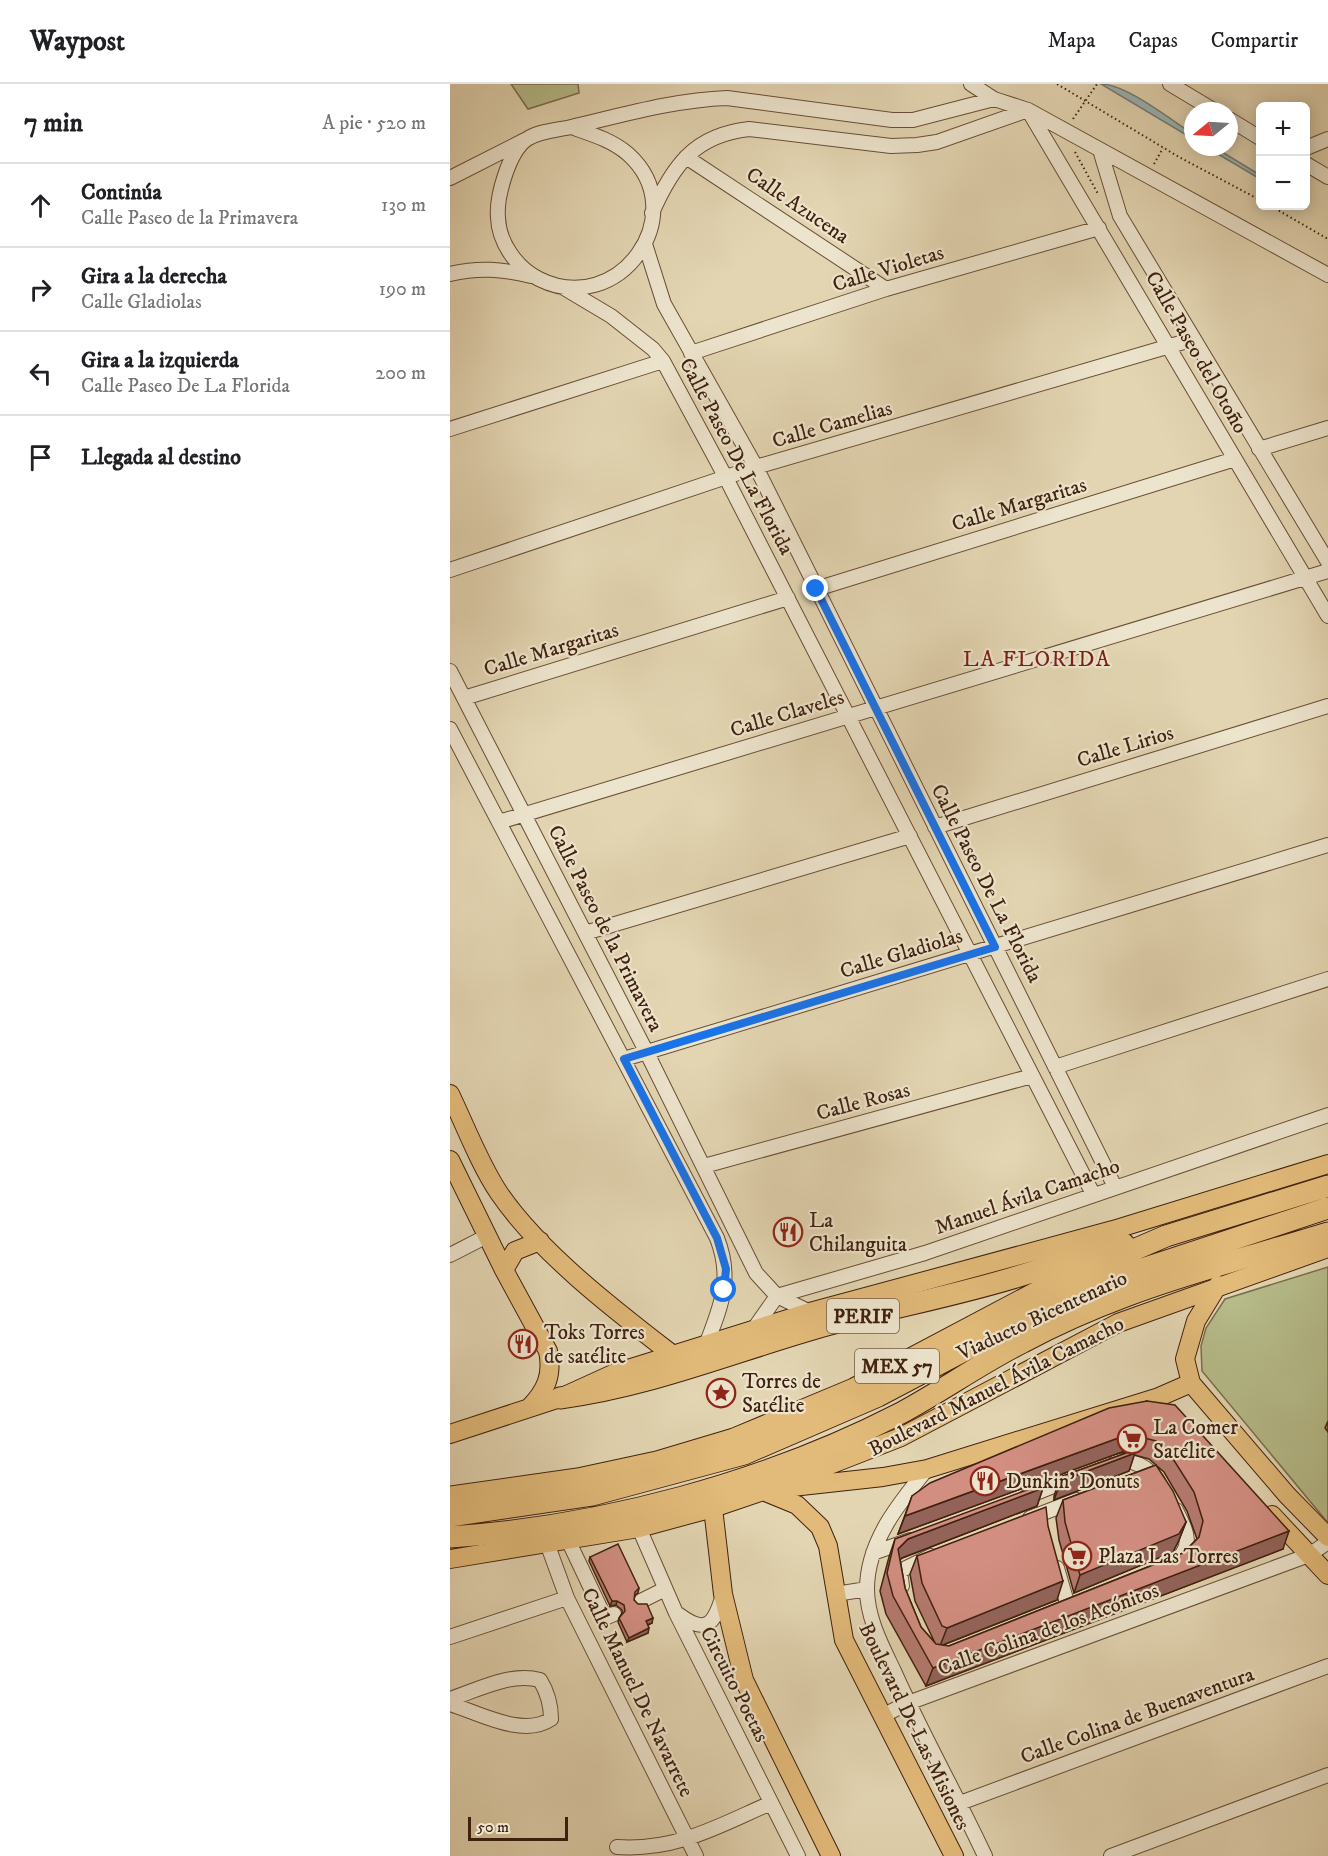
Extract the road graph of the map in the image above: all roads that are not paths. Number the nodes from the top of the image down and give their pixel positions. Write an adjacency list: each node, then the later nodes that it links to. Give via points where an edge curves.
1 (970, 84): 4 (street)
2 (1194, 84): 3 (street)
3 (1175, 87): 5 (street)
4 (994, 99): 6 (street); 8 (street, via 913,120 705,99 632,111)
5 (1200, 102)
6 (1028, 110): 13 (street); 14 (street, via 917,146 749,129 729,131 706,140); 19 (street, Calle Paseo del Otoño)
7 (1238, 125): 9 (street)
8 (571, 127): 10 (street); 18 (street, via 612,142 629,155 650,192)
9 (1256, 136)
10 (526, 139): 17 (street); 23 (street, via 498,196 498,219 510,252)
11 (1328, 139): 12 (street)
12 (1310, 146)
13 (1100, 150): 22 (street); 26 (street, Calle Paseo del Otoño, via 1119,216)
14 (686, 156): 18 (street, via 665,183); 25 (street, Calle Azucena)
15 (1310, 167): 16 (street)
16 (1328, 177)
17 (450, 178)
18 (652, 213): 20 (street)
19 (1099, 228): 25 (street, Calle Violetas); 27 (street, Calle Paseo del Otoño)
20 (645, 244): 24 (street, via 634,261 603,284); 28 (street, Calle Paseo De La Florida, via 664,304)
21 (450, 274): 23 (street, via 494,269)
22 (1328, 275)
23 (533, 276): 24 (street)
24 (564, 288): 29 (street, Calle Paseo De La Florida, via 639,337)
25 (886, 290): 28 (street, Calle Violetas)
26 (1194, 339): 27 (street, Calle Camelias); 32 (street, Calle Paseo del Otoño)
27 (1171, 347): 33 (street, Calle Paseo del Otoño); 34 (street, Calle Camelias)
28 (691, 353): 34 (street, Calle Paseo De La Florida)
29 (663, 362): 31 (street); 35 (street, Calle Paseo De La Florida)
30 (1328, 428): 32 (street)
31 (450, 429)
32 (1259, 449): 36 (street, Calle Paseo del Otoño)
33 (1234, 459): 39 (street, Calle Paseo del Otoño); 40 (street, Calle Margaritas)
34 (756, 468): 35 (street, Calle Camelias); 40 (street, Calle Paseo De La Florida)
35 (726, 478): 37 (street, Calle Camelias); 41 (street, Calle Paseo De La Florida)
36 (1328, 562)
37 (450, 570)
38 (1328, 571): 39 (street, Calle Claveles)
39 (1304, 578): 42 (street, Calle Paseo del Otoño); 46 (street, Calle Claveles)
40 (816, 589): 46 (street, Calle Paseo De La Florida)
41 (788, 598): 44 (street, Calle Margaritas); 47 (street, Calle Paseo De La Florida)
42 (1328, 616)
43 (450, 671): 44 (street, Calle Paseo de la Primavera)
44 (464, 698): 49 (street, Calle Paseo de la Primavera)
45 (1328, 706): 51 (street, Calle Lirios)
46 (876, 708): 47 (street, Calle Claveles); 51 (street, Calle Paseo De La Florida)
47 (848, 716): 49 (street, Calle Claveles); 52 (street, Calle Paseo De La Florida)
48 (450, 729): 50 (street, Calle Paseo de la Primavera)
49 (524, 814): 50 (street, Calle Claveles); 54 (street, Calle Paseo de la Primavera)
50 (499, 822): 59 (street, Calle Paseo de la Primavera)
51 (935, 827): 55 (street, Calle Paseo De La Florida)
52 (910, 836): 54 (street); 56 (street, Calle Paseo De La Florida)
53 (1328, 845): 55 (street, Calle Gladiolas)
54 (585, 933): 58 (street, Calle Paseo de la Primavera)
55 (995, 947): 56 (street, Calle Gladiolas); 60 (street, Calle Paseo De La Florida)
56 (970, 954): 58 (street, Calle Gladiolas); 61 (street, Calle Paseo De La Florida)
57 (1328, 979): 60 (street)
58 (647, 1053): 59 (street, Calle Gladiolas); 66 (street, Calle Paseo de la Primavera)
59 (624, 1059): 84 (street, Calle Paseo de la Primavera, via 723,1253 724,1290)
60 (1055, 1067): 68 (street, Calle Paseo De La Florida)
61 (1032, 1076): 66 (street, Calle Rosas); 70 (street, Calle Paseo De La Florida)
62 (450, 1094): 69 (main road)
63 (1328, 1115): 68 (street, Manuel Ávila Camacho)
64 (450, 1160): 72 (main road)
65 (1328, 1164): 82 (main road, via 1135,1224)
66 (704, 1166): 81 (street, Calle Paseo de la Primavera, via 756,1273)
67 (1328, 1186): 75 (highway, MEX 57)
68 (1115, 1187): 70 (street, Manuel Ávila Camacho)
69 (499, 1193): 72 (main road, via 489,1205); 76 (main road)
70 (1093, 1194): 81 (street, Manuel Ávila Camacho, via 925,1253)
71 (1328, 1208): 102 (highway, Viaducto Bicentenario, via 1106,1281 878,1396 744,1454 592,1494)
72 (474, 1209): 74 (main road)
73 (1328, 1233): 107 (highway, Boulevard Manuel Ávila Camacho / MEX 57, via 1126,1296 1023,1342 900,1413 815,1451 730,1482 602,1517)
74 (487, 1236): 78 (street); 79 (main road)
75 (1166, 1236): 88 (highway, PERIF, via 1095,1250 1016,1277 826,1325 647,1381); 98 (highway, MEX 57, via 1043,1289 854,1389 734,1439 657,1462 578,1479)
76 (540, 1241): 79 (main road, via 515,1251); 85 (main road, via 614,1310)
77 (1328, 1248): 80 (main road, Boulevard Manuel Ávila Camacho)
78 (450, 1255)
79 (504, 1270): 89 (main road, via 548,1351 551,1364 548,1382)
80 (1218, 1286): 86 (main road, via 1196,1321 1185,1359); 96 (main road, Boulevard Manuel Ávila Camacho, via 1118,1323 902,1437)
81 (777, 1296): 82 (street, Calle Paseo de la Primavera); 83 (street)
82 (810, 1312): 83 (main road)
83 (753, 1330): 84 (main road)
84 (706, 1345): 85 (main road)
85 (673, 1355): 88 (main road, via 615,1373)
86 (1191, 1383): 87 (main road); 108 (main road)
87 (1159, 1396): 90 (main road); 92 (main road)
88 (560, 1398): 89 (main road)
89 (529, 1408): 91 (main road)
90 (1175, 1413)
91 (450, 1434)
92 (927, 1469): 96 (main road); 113 (street, Boulevard De Las Misiones, via 900,1501)
93 (1152, 1472): 94 (street); 95 (street, via 1121,1461); 117 (street, via 1168,1495 1188,1541 1184,1554)
94 (1130, 1480)
95 (1044, 1490): 99 (street); 103 (street)
96 (763, 1491): 101 (main road, Boulevard Manuel Ávila Camacho); 122 (main road, Boulevard De Las Misiones, via 797,1505 820,1527 828,1546)
97 (1087, 1496): 103 (street)
98 (450, 1497)
99 (1012, 1502)
100 (1260, 1502): 115 (main road)
101 (713, 1508): 105 (main road, Boulevard Manuel Ávila Camacho); 121 (main road)
102 (450, 1516)
103 (1046, 1517): 104 (street)
104 (1012, 1525)
105 (639, 1528): 109 (main road, Boulevard Manuel Ávila Camacho); 119 (street, Circuito Poetas)
106 (927, 1534): 113 (street)
107 (450, 1537)
108 (1328, 1537)
109 (568, 1540): 111 (main road, Boulevard Manuel Ávila Camacho); 128 (street, via 605,1618)
110 (1328, 1542): 115 (street, Calle Colina de los Acónitos)
111 (547, 1544): 116 (main road, Boulevard Manuel Ávila Camacho); 123 (street, Calle Manuel De Navarrete)
112 (948, 1550): 125 (street, via 900,1571)
113 (873, 1553): 120 (street, Boulevard De Las Misiones)
114 (1053, 1553): 126 (street)
115 (1309, 1555): 118 (main road); 132 (street, Calle Colina de los Acónitos)
116 (450, 1559)
117 (1163, 1568)
118 (1328, 1575)
119 (664, 1589): 124 (street); 127 (street, Circuito Poetas)
120 (867, 1589): 122 (street); 132 (street, Boulevard De Las Misiones, via 876,1633)
121 (723, 1594): 127 (street, via 716,1618 708,1624 694,1625); 141 (main road, via 736,1653 754,1706)
122 (836, 1594): 133 (main road, Boulevard De Las Misiones, via 844,1640)
123 (567, 1598): 129 (street); 137 (street, Calle Manuel De Navarrete)
124 (641, 1601)
125 (907, 1601)
126 (1068, 1606)
127 (676, 1613): 135 (street, Circuito Poetas)
128 (614, 1614)
129 (450, 1637)
130 (1328, 1666): 136 (street, Calle Colina de Buenaventura)
131 (450, 1702): 131 (street, via 526,1676 540,1680 551,1705 551,1719 540,1726 522,1727)
132 (908, 1703): 133 (street, Calle Colina de los Acónitos); 136 (street, Boulevard De Las Misiones)
133 (882, 1716): 142 (main road, Boulevard De Las Misiones)
134 (1328, 1775): 144 (street)
135 (771, 1803): 137 (street); 140 (street, Circuito Poetas)
136 (960, 1803): 143 (street, Boulevard De Las Misiones)
137 (687, 1839): 138 (street, via 644,1849); 139 (street, Calle Manuel De Navarrete)
138 (617, 1847)
139 (696, 1856)
140 (798, 1856)
141 (831, 1856)
142 (954, 1856)
143 (985, 1856)
144 (1111, 1856)

